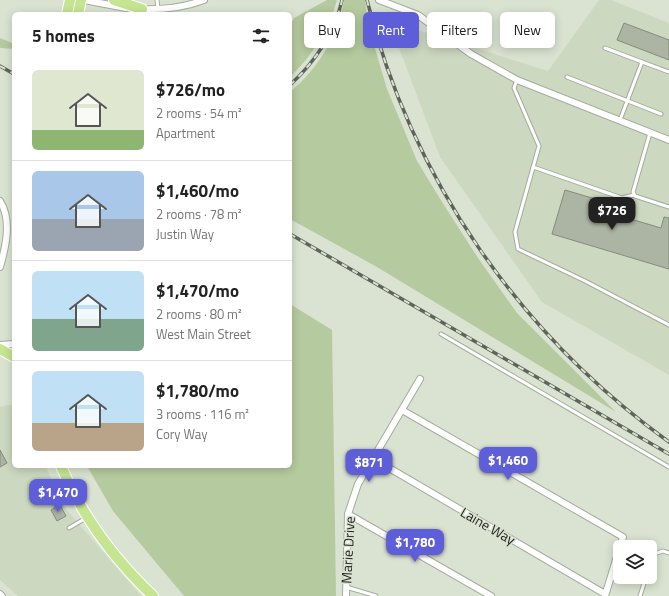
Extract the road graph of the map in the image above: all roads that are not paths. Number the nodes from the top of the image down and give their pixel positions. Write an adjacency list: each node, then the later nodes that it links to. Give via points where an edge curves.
1 (70, 0): 9 (main road)
2 (82, 0): 7 (street); 10 (main road)
3 (114, 0): 7 (main road)
4 (157, 0): 8 (lane)
5 (204, 0): 8 (street, via 186,6)
6 (379, 0): 15 (street, via 418,15 471,54)
7 (142, 9): 8 (street)
8 (158, 9)
9 (67, 12)
10 (79, 12)
11 (604, 48): 12 (lane)
12 (642, 62): 13 (lane); 16 (lane)
13 (669, 72)
14 (567, 77): 16 (lane)
15 (517, 80): 18 (street); 21 (lane, via 514,88 539,146)
16 (628, 101): 17 (lane); 18 (lane)
17 (661, 114)
18 (620, 120): 19 (street)
19 (650, 132): 20 (street); 22 (lane)
20 (669, 140)
21 (533, 167): 22 (lane, via 622,198); 26 (lane, via 515,232 518,249 585,280)
22 (634, 195): 24 (lane)
23 (0, 201): 25 (street, via 6,213 7,223 5,250)
24 (669, 207)
25 (0, 267)
26 (669, 325)
27 (441, 334): 35 (lane)
28 (12, 344): 29 (street)
29 (0, 345)
30 (0, 349): 31 (main road)
31 (12, 356)
32 (420, 379): 33 (street, Marie Drive)
33 (402, 410): 34 (street, Marie Drive); 44 (street, via 623,537)
34 (372, 458): 37 (street, Marie Drive, via 358,484); 44 (street, Laine Way)
35 (669, 467)
36 (62, 468): 38 (main road)
37 (348, 514): 43 (street, Marie Drive); 48 (street)
38 (88, 518): 39 (lane); 45 (main road, via 113,552)
39 (69, 528)
40 (657, 553): 41 (lane)
41 (669, 553)
42 (644, 584): 49 (lane)
43 (346, 587): 46 (street, Marie Drive); 47 (lane)
44 (605, 595)
45 (153, 596)
46 (346, 596)
47 (376, 596)
48 (491, 596)
49 (640, 596)

